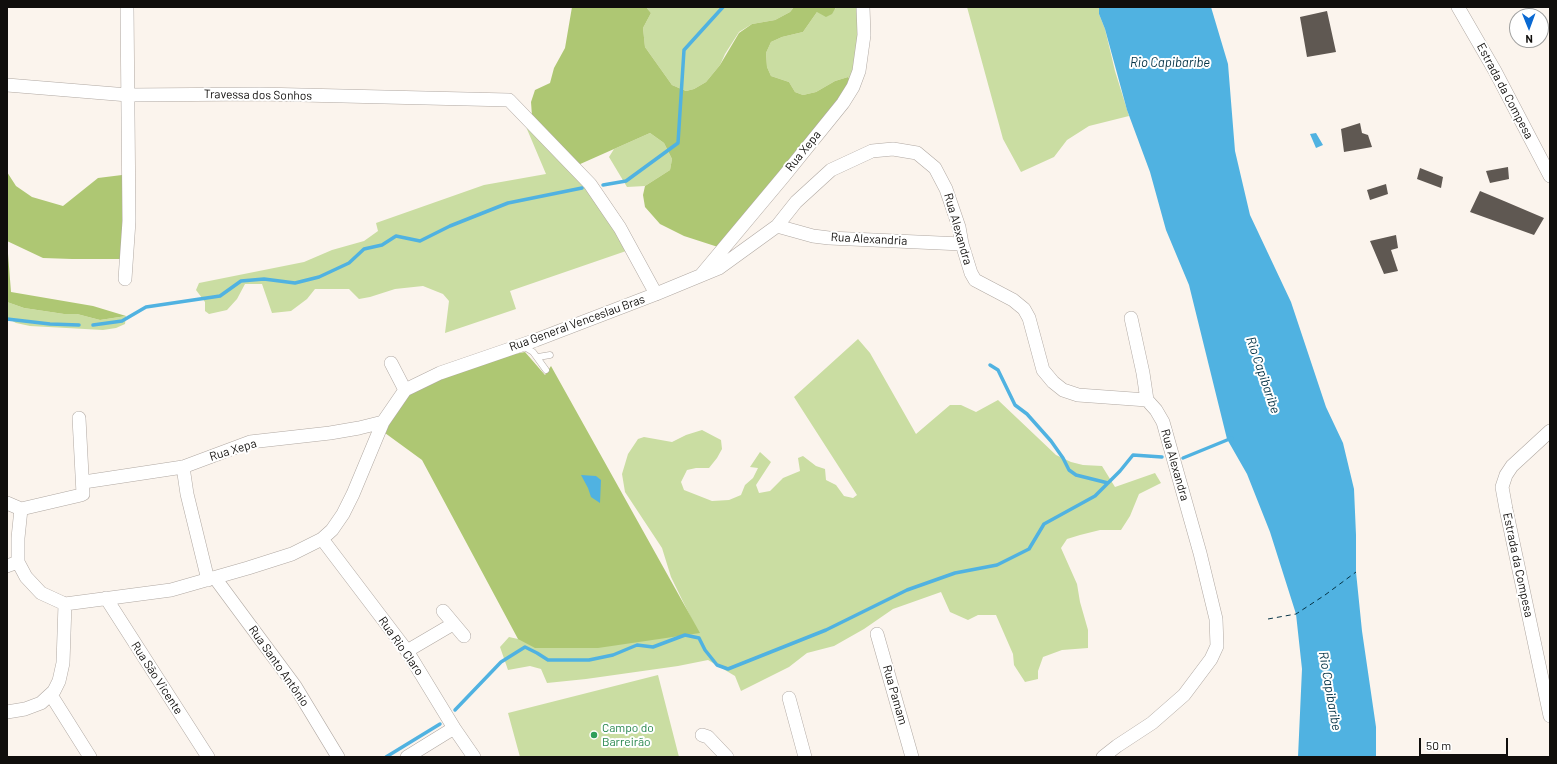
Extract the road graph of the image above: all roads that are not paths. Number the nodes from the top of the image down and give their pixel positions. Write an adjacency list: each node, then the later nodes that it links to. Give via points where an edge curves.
1 (128, 7): 5 (street)
2 (863, 7): 9 (street, Rua Xepa, via 864,35 859,71 853,87 789,170)
3 (1458, 7): 6 (street, Estrada da Compesa)
4 (7, 85): 5 (street, Travessa dos Sonhos)
5 (128, 95): 10 (street, via 129,221); 11 (street, Travessa dos Sonhos, via 260,94 509,100 590,184 620,228)
6 (1550, 176)
7 (777, 226): 8 (street, Rua Alexandria, via 829,238); 8 (street, Rua Alexandra, via 796,202 831,170 872,151 893,149 917,153 935,168 946,189); 9 (street, Rua General Venceslau Bras, via 719,268)
8 (962, 244): 19 (street, Rua Alexandra, via 971,273 976,280 1013,300 1024,309 1043,370 1053,382 1063,390 1078,395)
9 (700, 276): 11 (street, Rua General Venceslau Bras)
10 (125, 279)
11 (656, 294): 13 (street, Rua General Venceslau Bras)
12 (1131, 318): 19 (street)
13 (519, 345): 15 (lane); 18 (street, Rua General Venceslau Bras, via 440,373)
14 (550, 355): 15 (lane)
15 (538, 357): 17 (lane)
16 (391, 363): 18 (street)
17 (546, 370)
18 (405, 390): 21 (street, Rua General Venceslau Bras)
19 (1146, 400): 51 (street, Rua Alexandra, via 1163,422 1200,553 1216,620 1217,646 1211,659 1184,695 1152,723)
20 (79, 418): 24 (street)
21 (383, 422): 23 (street, Rua Xepa, via 330,433 250,442); 27 (street, Rua General Venceslau Bras, via 343,514)
22 (1550, 431): 40 (street, Estrada da Compesa, via 1512,466 1502,487)
23 (182, 467): 24 (street, Rua Xepa); 29 (street, via 187,494)
24 (84, 487): 26 (street, Rua Xepa, via 81,496)
25 (7, 503): 26 (street)
26 (21, 509): 28 (street)
27 (322, 539): 29 (street, Rua General Venceslau Bras, via 292,554); 36 (street, Rua Rio Claro)
28 (13, 564): 31 (street, via 41,593)
29 (212, 579): 30 (street, Rua General Venceslau Bras, via 171,590); 45 (street, Rua Santo Antônio, via 294,686)
30 (106, 598): 31 (street, Rua General Venceslau Bras); 44 (street, Rua São Vicente)
31 (65, 604): 37 (street, via 63,663 59,682)
32 (443, 611): 33 (street)
33 (453, 624): 35 (street); 36 (street)
34 (877, 634): 50 (street, Rua Pamam)
35 (464, 636)
36 (407, 651): 41 (street, Rua Rio Claro)
37 (51, 695): 39 (street, via 41,703); 43 (street)
38 (789, 698): 49 (street)
39 (7, 712)
40 (1550, 716)
41 (454, 728): 46 (street); 47 (street, Rua Rio Claro)
42 (702, 735): 48 (street, via 708,737)
43 (90, 757)
44 (208, 757)
45 (338, 757)
46 (407, 757)
47 (474, 757)
48 (727, 757)
49 (805, 757)
50 (912, 757)
51 (1103, 757)

